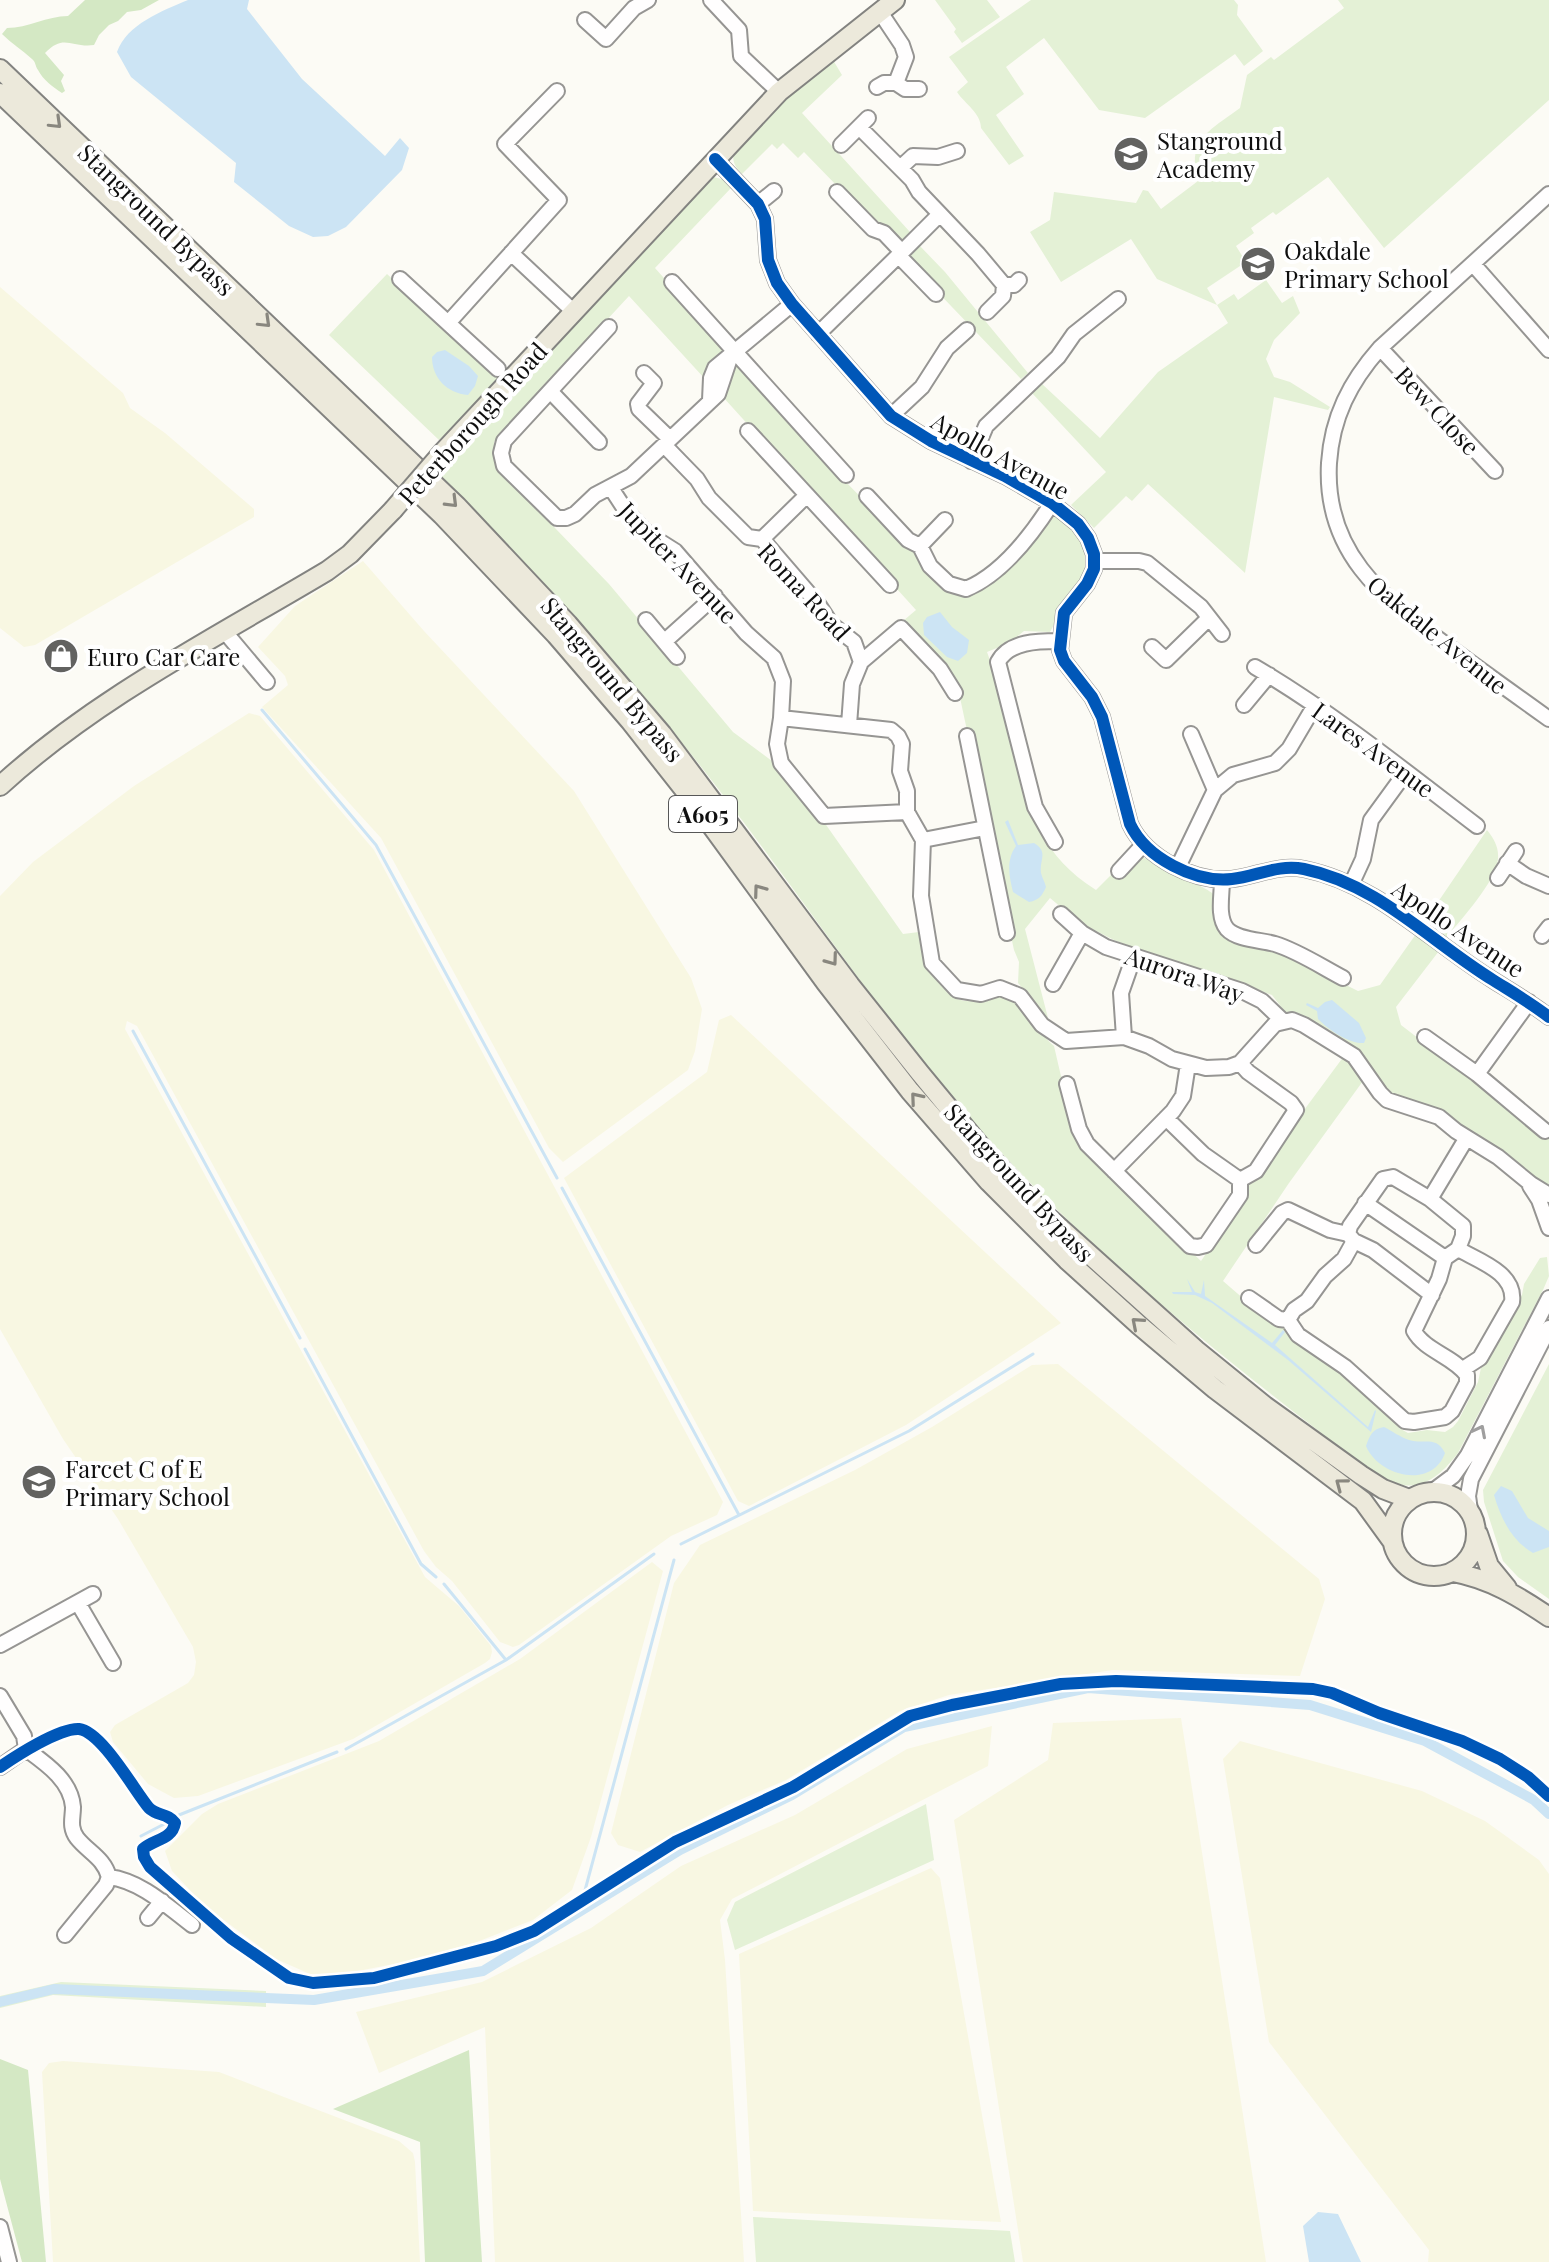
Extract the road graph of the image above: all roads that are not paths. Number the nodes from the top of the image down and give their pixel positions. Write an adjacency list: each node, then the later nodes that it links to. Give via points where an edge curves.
1 (648, 0): 4 (street, via 606,39)
2 (711, 0): 10 (street, via 739,30 741,56)
3 (888, 6): 6 (street, via 906,57); 10 (main road, Peterborough Road)
4 (585, 20)
5 (0, 69): 131 (main road, Stanground Bypass / A605, one-way to 131, via 457,506 559,614 662,734 920,1073 1040,1210 1265,1406 1361,1475)
6 (896, 83): 7 (street); 8 (street)
7 (877, 87)
8 (919, 89)
9 (557, 91): 21 (street, via 505,144 559,200)
10 (779, 92): 14 (main road, Peterborough Road)
11 (0, 93): 134 (main road, Stanground Bypass / A605, one-way to 11, via 1363,1501 1139,1325 989,1182 910,1091 697,806 556,635 442,515)
12 (841, 145): 15 (street, via 864,123)
13 (957, 151): 15 (street, via 913,156)
14 (715, 159): 19 (street); 31 (main road, Peterborough Road)
15 (900, 168): 20 (street)
16 (774, 191): 19 (street)
17 (837, 192): 22 (street)
18 (1549, 194): 23 (street, Oakdale Avenue)
19 (758, 204): 30 (street, Apollo Avenue, via 765,219 768,260)
20 (940, 214): 22 (street); 27 (street)
21 (511, 253): 31 (street); 33 (street)
22 (900, 254): 28 (street); 36 (street)
23 (1473, 264): 37 (street, Oakdale Avenue); 38 (street)
24 (400, 279): 33 (street)
25 (1019, 280): 27 (street)
26 (672, 282): 39 (street)
27 (1004, 285): 32 (street, via 1003,296)
28 (936, 294)
29 (1118, 299): 47 (street, via 1074,334 1058,357 986,426)
30 (792, 304): 36 (street, Apollo Avenue); 39 (street)
31 (573, 311): 62 (main road, Peterborough Road, bridge, via 369,536 327,571)
32 (987, 312)
33 (449, 322): 40 (street)
34 (609, 327): 42 (street)
35 (967, 330): 43 (street, via 947,348 922,387)
36 (818, 334): 43 (street, Apollo Avenue)
37 (1380, 348): 48 (street, Bew Close); 76 (street, Oakdale Avenue, via 1348,391 1331,442 1328,481 1346,547 1383,595)
38 (1549, 350)
39 (733, 355): 46 (street, via 721,388); 49 (street, via 801,418)
40 (498, 369)
41 (644, 373): 46 (street, Roma Road, via 654,383 639,409)
42 (550, 391): 45 (street); 50 (street, via 504,441 504,466 557,518 575,514)
43 (891, 416): 47 (street, Apollo Avenue)
44 (748, 431): 51 (street)
45 (599, 442)
46 (667, 442): 50 (street); 55 (street, Roma Road, via 709,498 748,537)
47 (971, 461): 53 (street, Apollo Avenue)
48 (1495, 471)
49 (846, 475)
50 (611, 488): 59 (street, Jupiter Avenue, via 648,534 675,551)
51 (807, 495): 55 (street); 58 (street)
52 (867, 496): 56 (street)
53 (1052, 503): 56 (street, via 1031,535 966,589 949,584 930,566); 57 (street, Apollo Avenue, via 1078,524)
54 (945, 520): 56 (street)
55 (762, 539): 68 (street, Roma Road, via 831,624 854,642)
56 (920, 546)
57 (1095, 561): 60 (street, via 1147,563); 65 (street, via 1092,577 1064,613)
58 (890, 585)
59 (715, 596): 64 (street); 75 (street, Jupiter Avenue, via 774,658 783,681)
60 (1209, 618): 63 (street); 66 (street, via 1166,660)
61 (646, 620): 64 (street)
62 (225, 632): 71 (street); 81 (main road, Peterborough Road, via 82,720)
63 (1222, 634)
64 (665, 641): 67 (street)
65 (1059, 641): 87 (street, via 1028,642 998,662 1029,785); 88 (street, via 1064,661 1097,707 1130,824)
66 (1152, 647)
67 (677, 657)
68 (861, 662): 72 (street, via 901,628); 77 (street, Roma Road, via 852,684)
69 (1255, 667): 70 (street, Lares Avenue)
70 (1269, 675): 73 (street); 74 (street, Lares Avenue)
71 (267, 682)
72 (955, 693)
73 (1244, 705)
74 (1315, 705): 80 (street, Lares Avenue); 82 (street, via 1275,763 1233,775)
75 (781, 718): 77 (street); 83 (street, Jupiter Avenue, via 781,763 824,816)
76 (1549, 719)
77 (849, 725): 83 (street, via 891,730 898,736)
78 (1191, 734): 82 (street)
79 (967, 736): 85 (street)
80 (1406, 772): 84 (street, Lares Avenue); 93 (street, via 1371,820)
81 (0, 785)
82 (1215, 790): 89 (street)
83 (907, 812): 86 (street)
84 (1477, 826)
85 (985, 828): 86 (street); 96 (street)
86 (923, 840): 104 (street, via 921,896 932,963 957,990 981,994 1000,988 1020,996 1042,1025 1066,1041)
87 (1055, 842)
88 (1143, 845): 89 (street, Apollo Avenue); 90 (street)
89 (1178, 867): 92 (street, Apollo Avenue)
90 (1119, 871)
91 (1498, 878): 94 (street, via 1512,857 1537,882)
92 (1222, 880): 93 (street, Apollo Avenue, via 1280,867 1320,873); 99 (street, via 1222,920 1234,934 1303,951)
93 (1351, 885): 101 (street, Apollo Avenue)
94 (1549, 886)
95 (1061, 914): 97 (street, Aurora Way)
96 (1007, 933)
97 (1082, 933): 98 (street, Aurora Way); 100 (street)
98 (1134, 956): 103 (street, Aurora Way, via 1242,991 1274,1009); 104 (street, via 1121,993)
99 (1343, 978)
100 (1053, 984)
101 (1529, 1002): 102 (street, Apollo Avenue); 108 (street)
102 (1549, 1017)
103 (1283, 1021): 106 (street, via 1267,1029); 112 (street, via 1292,1020 1332,1040 1354,1056 1387,1100 1431,1112)
104 (1124, 1037): 107 (street)
105 (1425, 1037): 108 (street, via 1444,1045)
106 (1240, 1063): 107 (street, via 1220,1068); 115 (street, via 1296,1110 1256,1171)
107 (1188, 1064): 110 (street, via 1183,1096)
108 (1477, 1074): 111 (street, via 1530,1108)
109 (1067, 1084): 113 (street, via 1087,1144)
110 (1166, 1118): 113 (street); 115 (street)
111 (1545, 1131)
112 (1466, 1139): 114 (street); 117 (street)
113 (1114, 1171): 115 (street, via 1190,1246 1198,1247 1206,1245 1240,1195)
114 (1525, 1179): 116 (street); 119 (street)
115 (1240, 1180)
116 (1549, 1195)
117 (1430, 1199): 118 (street, via 1393,1177 1383,1179); 122 (street, via 1463,1226)
118 (1365, 1203): 120 (street, via 1350,1226); 123 (street)
119 (1549, 1228)
120 (1351, 1238): 121 (street, via 1288,1210); 124 (street); 127 (street, via 1344,1259)
121 (1256, 1245)
122 (1458, 1249): 123 (street); 129 (street, via 1502,1275 1514,1292 1480,1358)
123 (1445, 1258): 124 (street)
124 (1432, 1295): 129 (street, via 1414,1331 1420,1341)
125 (1249, 1298): 127 (street)
126 (1549, 1298): 130 (street, one-way to 126, via 1468,1455)
127 (1288, 1320): 129 (street, via 1298,1335 1345,1367 1405,1421 1445,1417 1452,1411 1467,1383)
128 (1549, 1328): 132 (street, via 1471,1479)
129 (1463, 1369)
130 (1433, 1491): 131 (main road); 132 (main road, via 1447,1493)
131 (1409, 1499): 134 (main road, via 1395,1518)
132 (1470, 1510): 133 (main road)
133 (1477, 1531): 135 (main road, via 1471,1555); 136 (main road, via 1489,1566)
134 (1392, 1541): 135 (main road, via 1400,1559 1415,1571 1434,1576)
135 (1453, 1572): 136 (main road)
136 (1509, 1590): 139 (main road)
137 (93, 1594): 138 (street)
138 (78, 1603): 140 (street); 141 (street)
139 (1549, 1617)
140 (0, 1645)
141 (112, 1664)
142 (0, 1696): 143 (street)
143 (26, 1749): 144 (street); 145 (street, via 69,1791 76,1837 99,1858)
144 (0, 1767)
145 (109, 1877): 146 (street, via 131,1882); 149 (street)
146 (162, 1901): 147 (street); 148 (street)
147 (148, 1918)
148 (192, 1925)
149 (65, 1935)
150 (0, 2227): 151 (street)
151 (9, 2262)

